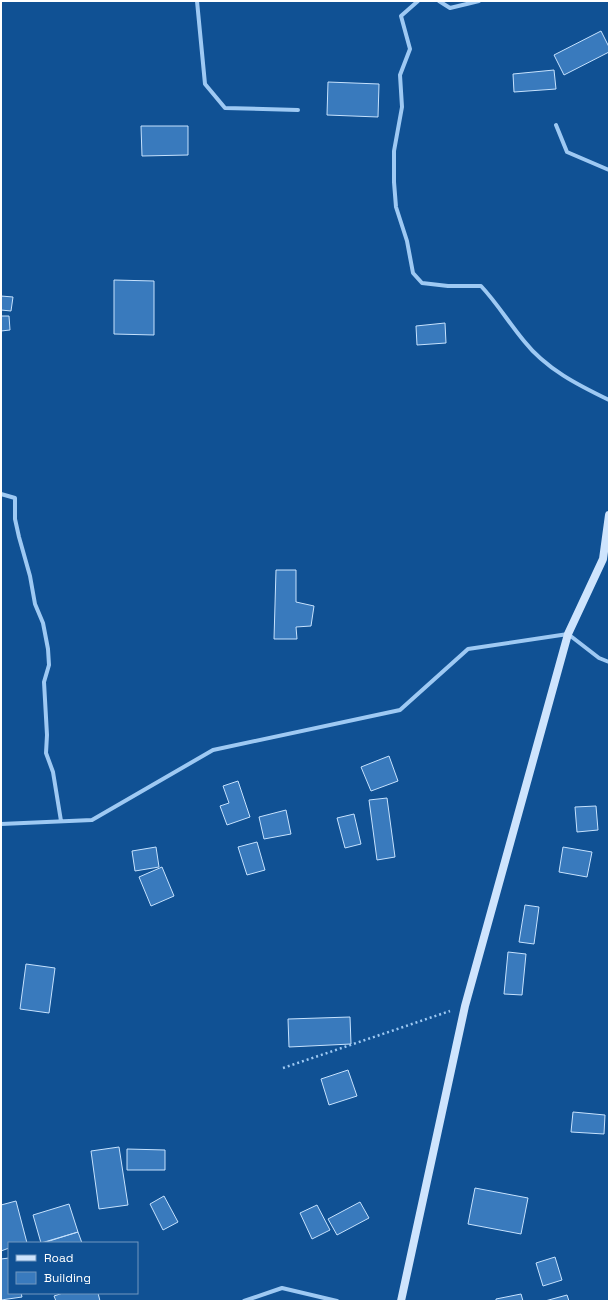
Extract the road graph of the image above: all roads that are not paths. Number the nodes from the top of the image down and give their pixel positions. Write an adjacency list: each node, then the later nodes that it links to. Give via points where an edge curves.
1 (197, 1): 5 (street, via 205,84 225,108)
2 (418, 1): 8 (street, via 401,16 410,49 400,76 402,108 394,151 396,207 407,241 413,273 422,283 481,286 525,342 558,373)
3 (439, 1): 4 (street, via 450,8)
4 (479, 1)
5 (298, 110)
6 (556, 125): 7 (street, via 567,152)
7 (609, 170)
8 (609, 400)
9 (1, 494): 13 (street, via 15,498 15,519 48,649 49,664 44,682 46,753 53,772)
10 (609, 515): 11 (main road, via 603,560)
11 (568, 634): 12 (street, via 599,658); 13 (street, via 468,649 400,710 213,750 92,820); 17 (main road, via 465,1006)
12 (609, 662)
13 (61, 822): 14 (street)
14 (1, 824)
15 (244, 1301): 16 (street, via 282,1288)
16 (337, 1301)
17 (401, 1301)

